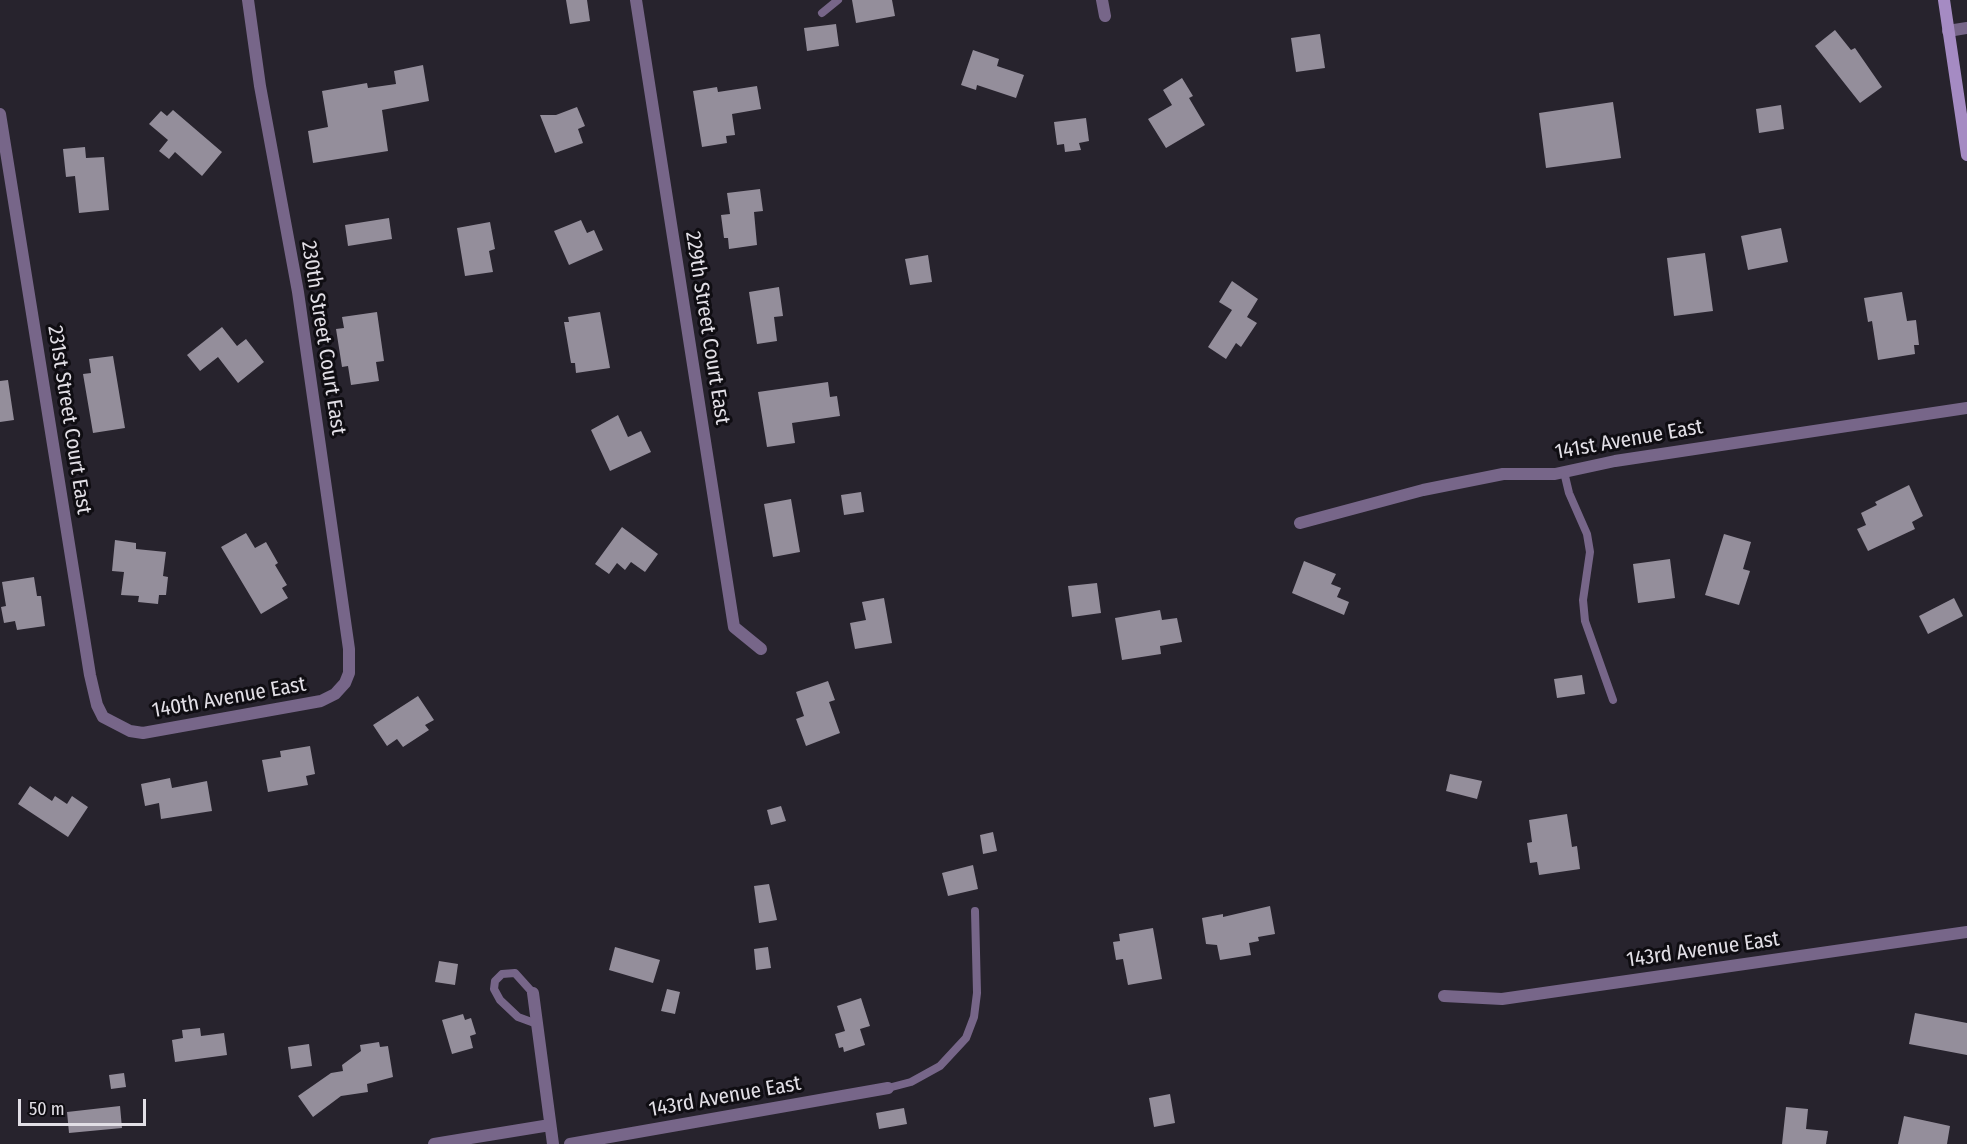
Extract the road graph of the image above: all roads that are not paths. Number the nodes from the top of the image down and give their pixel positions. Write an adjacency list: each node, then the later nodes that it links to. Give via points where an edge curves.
1 (248, 0): 16 (street, 230th Street Court East, via 321,450 349,649)
2 (636, 0): 15 (street, 229th Street Court East, via 734,627)
3 (838, 0): 6 (lane)
4 (1102, 0): 7 (street)
5 (1944, 0): 9 (street)
6 (822, 13)
7 (1105, 16)
8 (1967, 28): 9 (street)
9 (1948, 31): 11 (street)
10 (0, 114): 18 (street, 231st Street Court East, via 90,675 97,705 103,717)
11 (1967, 155)
12 (1967, 408): 13 (street, 141st Avenue East, via 1615,460)
13 (1564, 472): 14 (street, 141st Avenue East, via 1503,474 1423,490); 17 (lane, via 1590,552 1583,600 1586,621)
14 (1300, 523)
15 (761, 649)
16 (345, 683): 18 (street, 140th Avenue East, via 321,701 154,731 130,731)
17 (1613, 699)
18 (114, 724)
19 (975, 911): 24 (lane, via 977,993 966,1038 940,1066 911,1082)
20 (1967, 933): 22 (street, 143rd Avenue East, via 1502,999)
21 (533, 993): 23 (street); 23 (lane, via 515,973 502,974 495,981 494,989 500,1000 518,1017)
22 (1444, 996)
23 (537, 1024): 25 (street)
24 (888, 1088): 28 (street, 143rd Avenue East)
25 (550, 1125): 26 (street); 27 (street)
26 (434, 1144)
27 (554, 1144)
28 (570, 1144)

